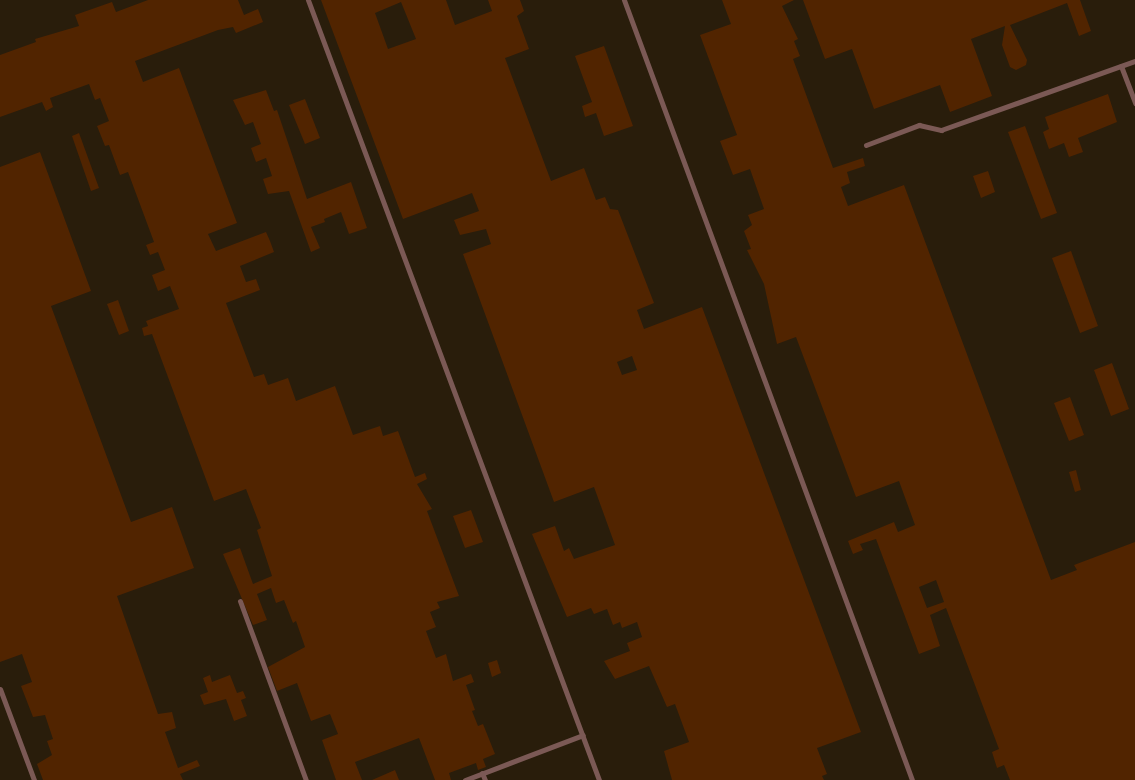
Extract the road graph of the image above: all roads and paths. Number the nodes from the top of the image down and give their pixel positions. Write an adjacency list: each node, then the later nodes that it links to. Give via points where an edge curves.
1 (308, 0): 9 (lane)
2 (624, 0): 16 (lane)
3 (1135, 61): 4 (lane)
4 (1121, 66): 5 (lane); 6 (lane, via 941,130 919,125)
5 (1135, 103)
6 (866, 145)
7 (240, 601): 12 (lane)
8 (0, 689): 11 (lane)
9 (583, 735): 10 (lane); 15 (lane)
10 (482, 774): 13 (lane); 14 (lane)
11 (34, 780)
12 (306, 780)
13 (465, 780)
14 (485, 780)
15 (599, 780)
16 (912, 780)

